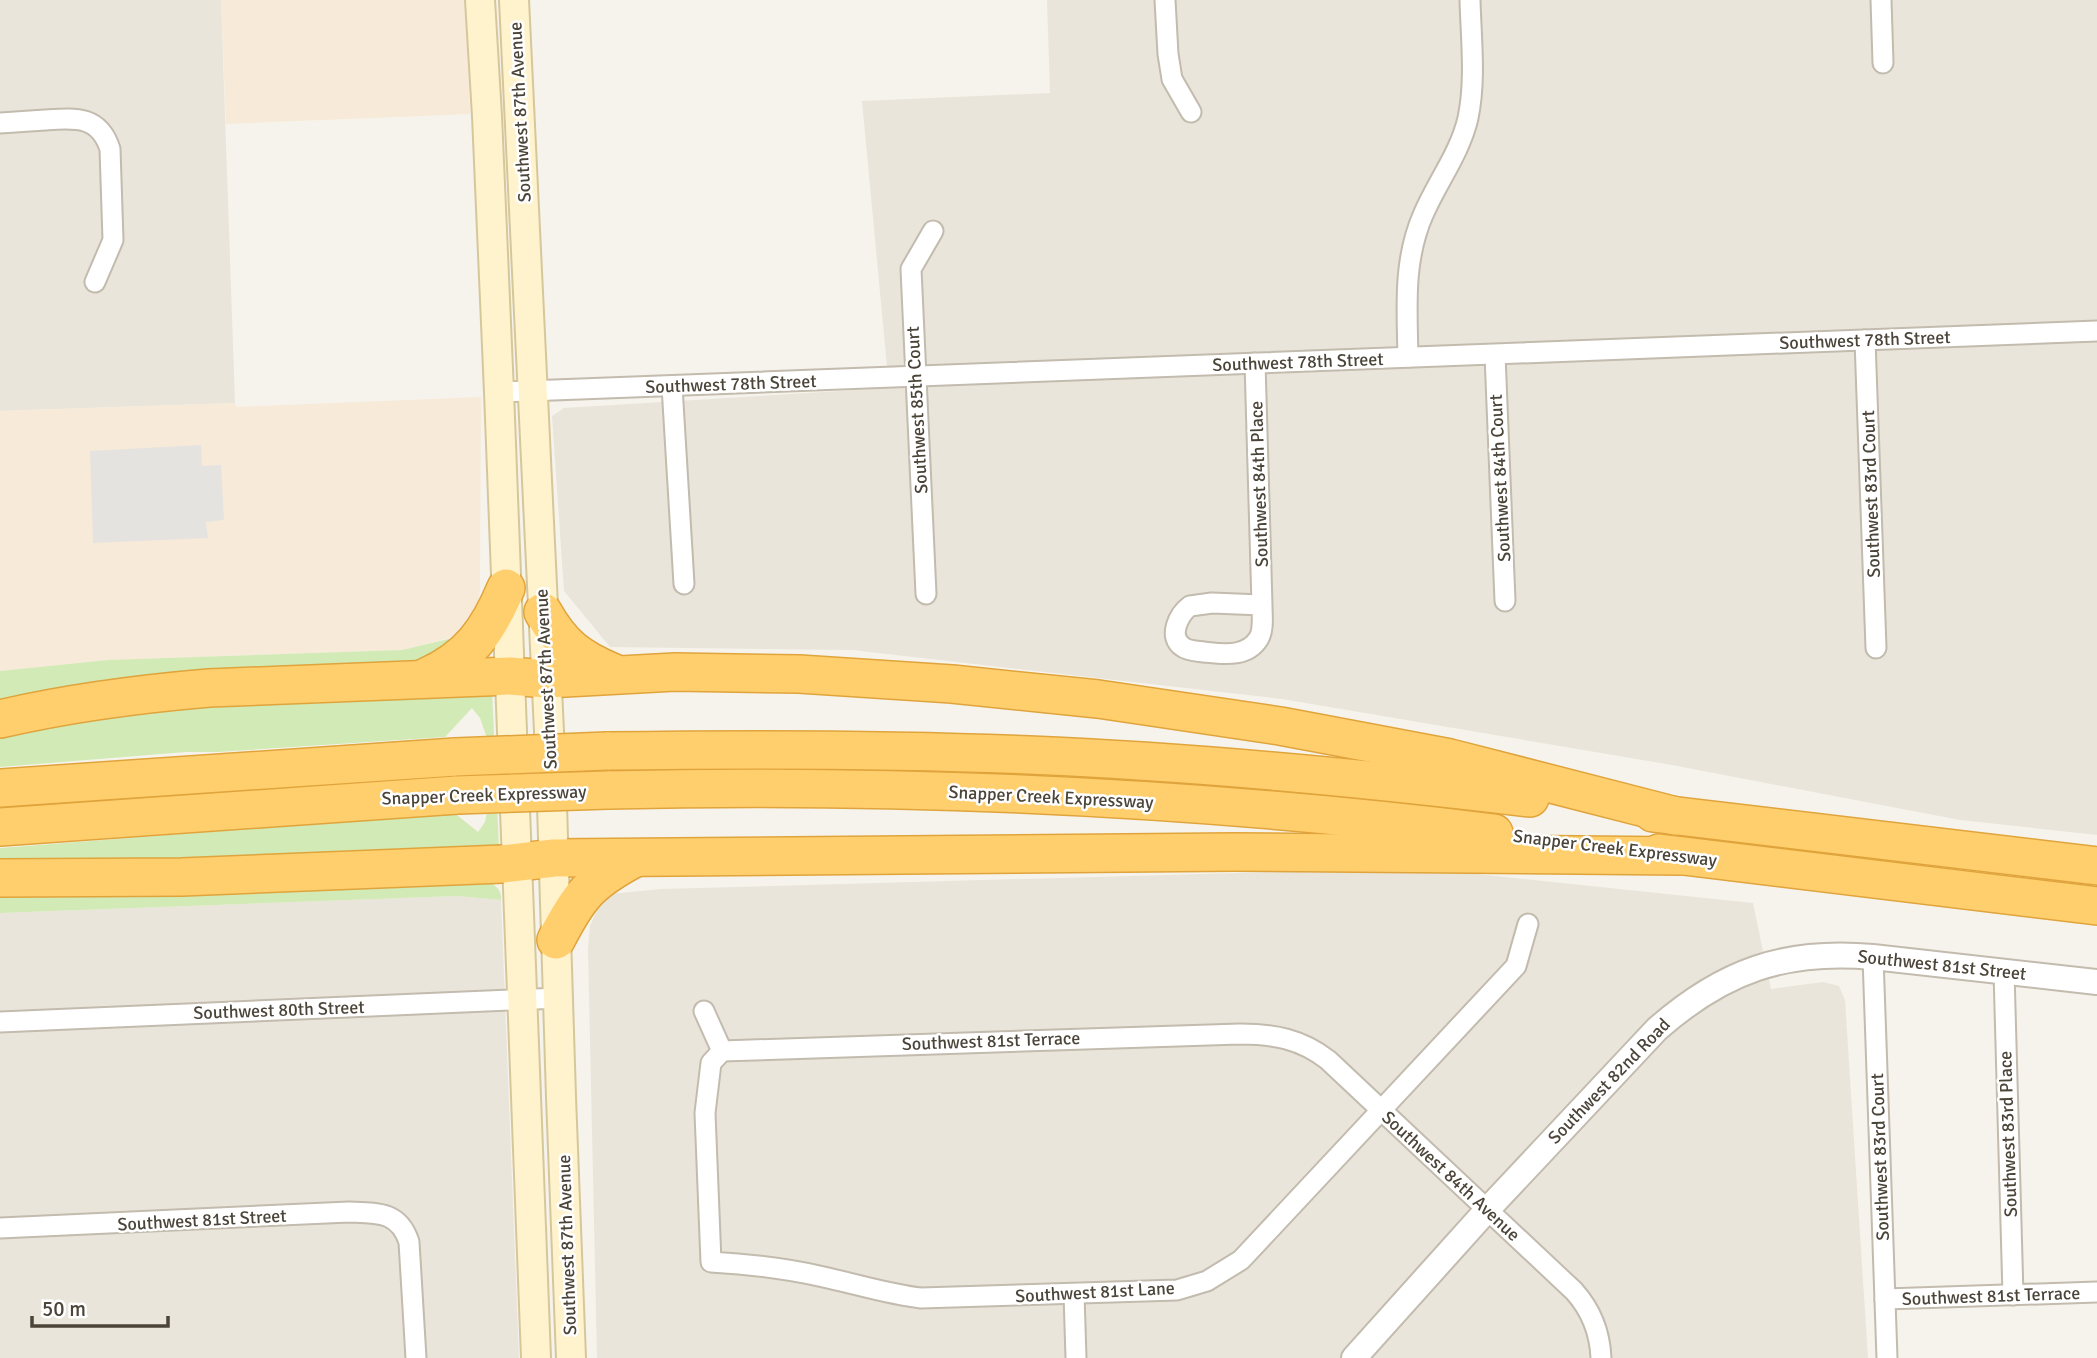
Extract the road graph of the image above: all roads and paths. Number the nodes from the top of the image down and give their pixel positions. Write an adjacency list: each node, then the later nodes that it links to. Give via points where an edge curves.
1 (480, 0): 8 (main road, Southwest 87th Avenue)
2 (514, 0): 9 (main road, Southwest 87th Avenue)
3 (1165, 0): 7 (street, via 1172,79)
4 (1471, 0): 16 (street, via 1468,114 1410,253)
5 (1881, 0): 6 (street)
6 (1883, 63)
7 (1191, 112)
8 (487, 116): 9 (main road); 21 (main road, Southwest 87th Avenue)
9 (521, 116): 20 (main road, Southwest 87th Avenue)
10 (0, 123): 12 (street, via 84,120 101,130 110,149 113,240)
11 (933, 231): 18 (street, Southwest 85th Court, via 911,269)
12 (95, 282)
13 (2097, 331): 14 (street, Southwest 78th Street)
14 (1866, 340): 15 (street, Southwest 78th Street); 28 (street, Southwest 83rd Court)
15 (1494, 355): 16 (street, Southwest 78th Street); 25 (street, Southwest 84th Court)
16 (1408, 357): 17 (street, Southwest 78th Street)
17 (1255, 363): 18 (street, Southwest 78th Street); 26 (street, Southwest 84th Place)
18 (915, 376): 19 (street, Southwest 78th Street); 24 (street, Southwest 85th Court)
19 (672, 386): 20 (street, Southwest 78th Street); 22 (street)
20 (532, 390): 21 (street, Southwest 78th Street); 27 (main road, Southwest 87th Avenue)
21 (499, 392): 23 (main road, Southwest 87th Avenue)
22 (684, 584)
23 (506, 588): 30 (main road, Southwest 87th Avenue); 32 (highway, via 494,617 471,649)
24 (926, 594)
25 (1506, 601)
26 (1262, 605)
27 (543, 612): 29 (highway, via 571,651); 31 (main road, Southwest 87th Avenue)
28 (1876, 648)
29 (615, 674): 31 (highway); 35 (highway, via 737,672 876,678 1153,706 1450,758)
30 (510, 676): 31 (highway); 32 (highway); 40 (main road, Southwest 87th Avenue)
31 (547, 678): 38 (main road, Southwest 87th Avenue)
32 (421, 680): 33 (highway, via 164,692)
33 (0, 719)
34 (0, 788): 35 (highway, Snapper Creek Expressway, bridge, via 455,757 823,750 1030,755 1245,769)
35 (1676, 816): 41 (highway, Snapper Creek Expressway)
36 (0, 827): 37 (highway, Snapper Creek Expressway, bridge, via 457,795 816,789 1101,798 1285,811)
37 (1682, 856): 39 (highway, via 1207,852); 43 (highway, Snapper Creek Expressway)
38 (554, 858): 39 (highway); 40 (highway); 45 (main road, Southwest 87th Avenue)
39 (636, 858): 45 (highway, via 588,888)
40 (517, 863): 42 (highway, via 182,877); 51 (main road, Southwest 87th Avenue)
41 (2097, 866)
42 (0, 878)
43 (2097, 906)
44 (1528, 924): 56 (street, Southwest 81st Lane, via 1516,966)
45 (556, 940): 50 (main road, Southwest 87th Avenue)
46 (1872, 957): 47 (street, Southwest 81st Street, via 1826,955); 48 (street, Southwest 81st Street); 62 (street, Southwest 83rd Court)
47 (1786, 960): 57 (street, Southwest 82nd Road, via 1753,969 1686,1004 1657,1029)
48 (2004, 972): 49 (street, Southwest 81st Street); 61 (street, Southwest 83rd Place)
49 (2097, 982)
50 (558, 998): 51 (street, Southwest 80th Street); 65 (main road, Southwest 87th Avenue)
51 (522, 999): 53 (street, Southwest 80th Street); 64 (main road, Southwest 87th Avenue)
52 (704, 1011): 55 (street)
53 (0, 1022)
54 (1261, 1034): 55 (street, Southwest 81st Terrace); 56 (street, Southwest 84th Avenue, via 1311,1048)
55 (722, 1051): 60 (street, Southwest 81st Lane, via 711,1063 706,1093 710,1262 819,1276 921,1298)
56 (1381, 1110): 57 (street, Southwest 84th Avenue); 60 (street, Southwest 81st Lane, via 1241,1260 1225,1271 1177,1290)
57 (1488, 1210): 67 (street, Southwest 82nd Road); 68 (street, Southwest 84th Avenue, via 1581,1299 1593,1320)
58 (0, 1228): 63 (street, Southwest 81st Street, via 349,1212 385,1215 406,1233 410,1250)
59 (2097, 1293): 61 (street, Southwest 81st Terrace)
60 (1074, 1294): 66 (street)
61 (2013, 1295): 62 (street, Southwest 81st Terrace)
62 (1885, 1299): 69 (street, Southwest 83rd Court)
63 (416, 1358)
64 (536, 1358)
65 (571, 1358)
66 (1076, 1358)
67 (1354, 1358)
68 (1601, 1358)
69 (1887, 1358)

